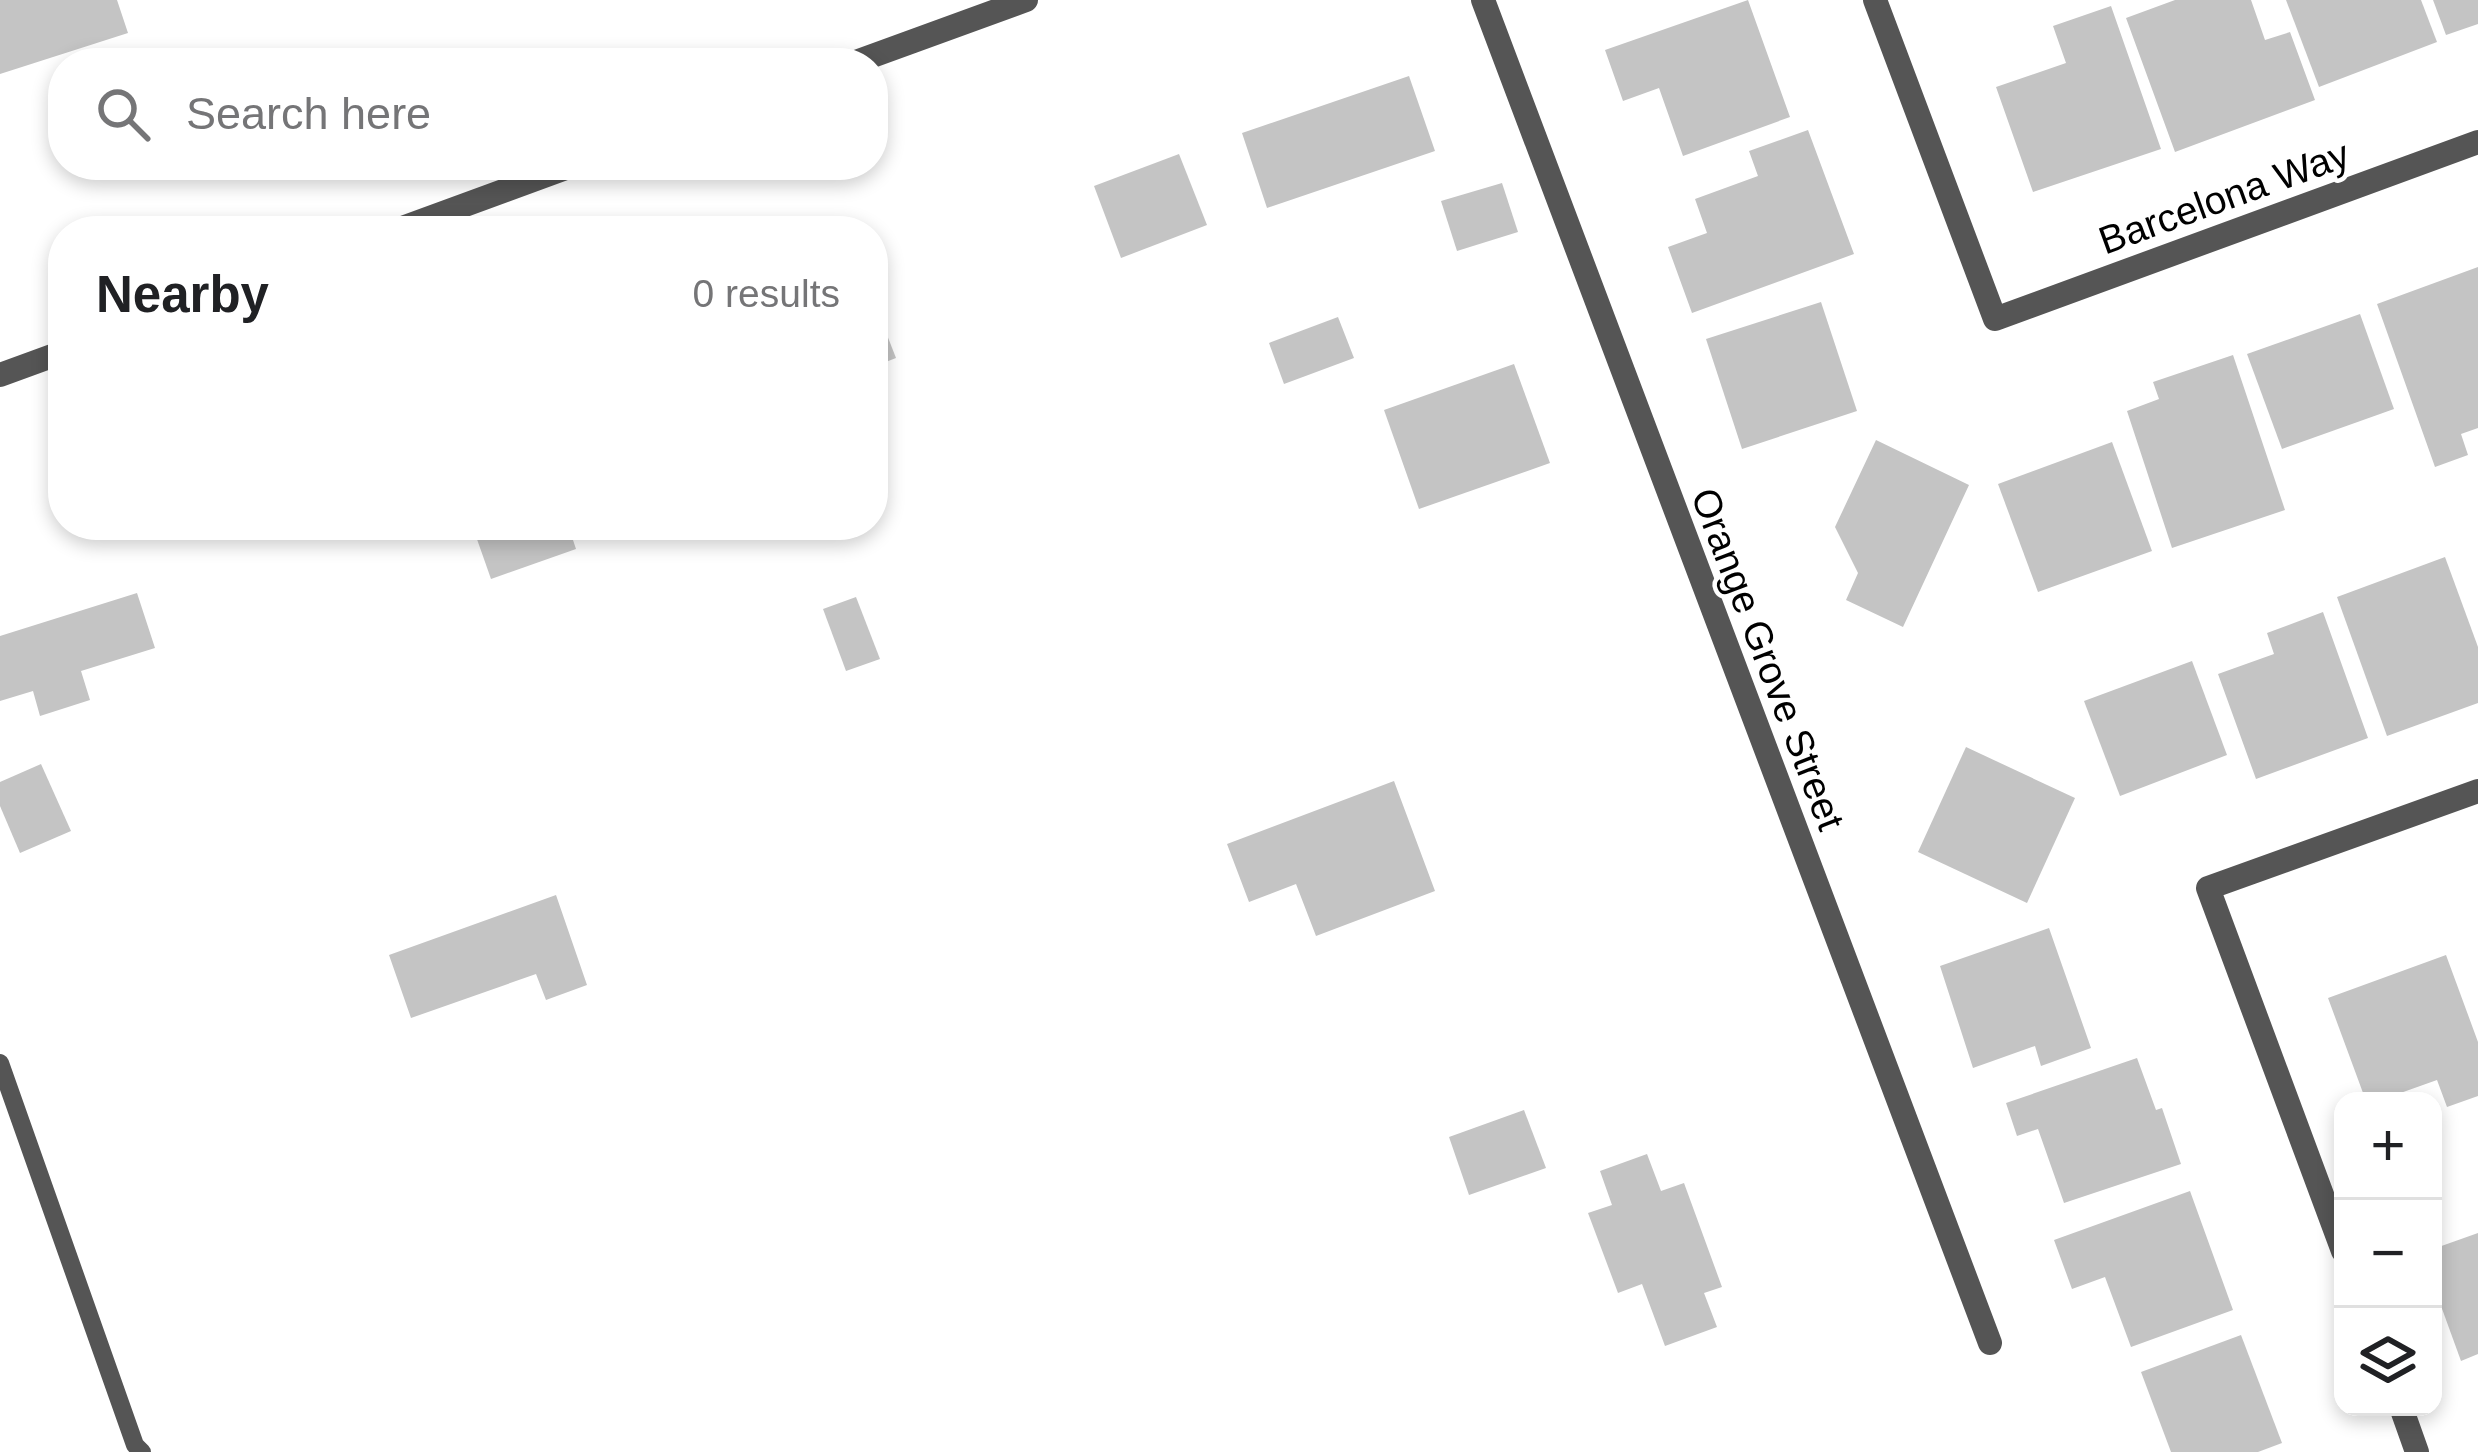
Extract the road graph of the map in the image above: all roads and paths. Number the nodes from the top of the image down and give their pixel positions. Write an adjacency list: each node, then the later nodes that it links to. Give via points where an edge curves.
1 (1026, 0): 4 (street)
2 (1484, 0): 13 (street, Orange Grove Street)
3 (1875, 0): 5 (street, Barcelona Way, via 1995,320)
4 (888, 50)
5 (2478, 142)
6 (533, 180): 7 (street)
7 (435, 216)
8 (48, 357): 9 (street)
9 (0, 375)
10 (2478, 791): 12 (street, via 2208,888)
11 (0, 1063): 15 (lane)
12 (2334, 1228)
13 (1990, 1342)
14 (2404, 1416): 16 (street)
15 (142, 1452)
16 (2417, 1452)

